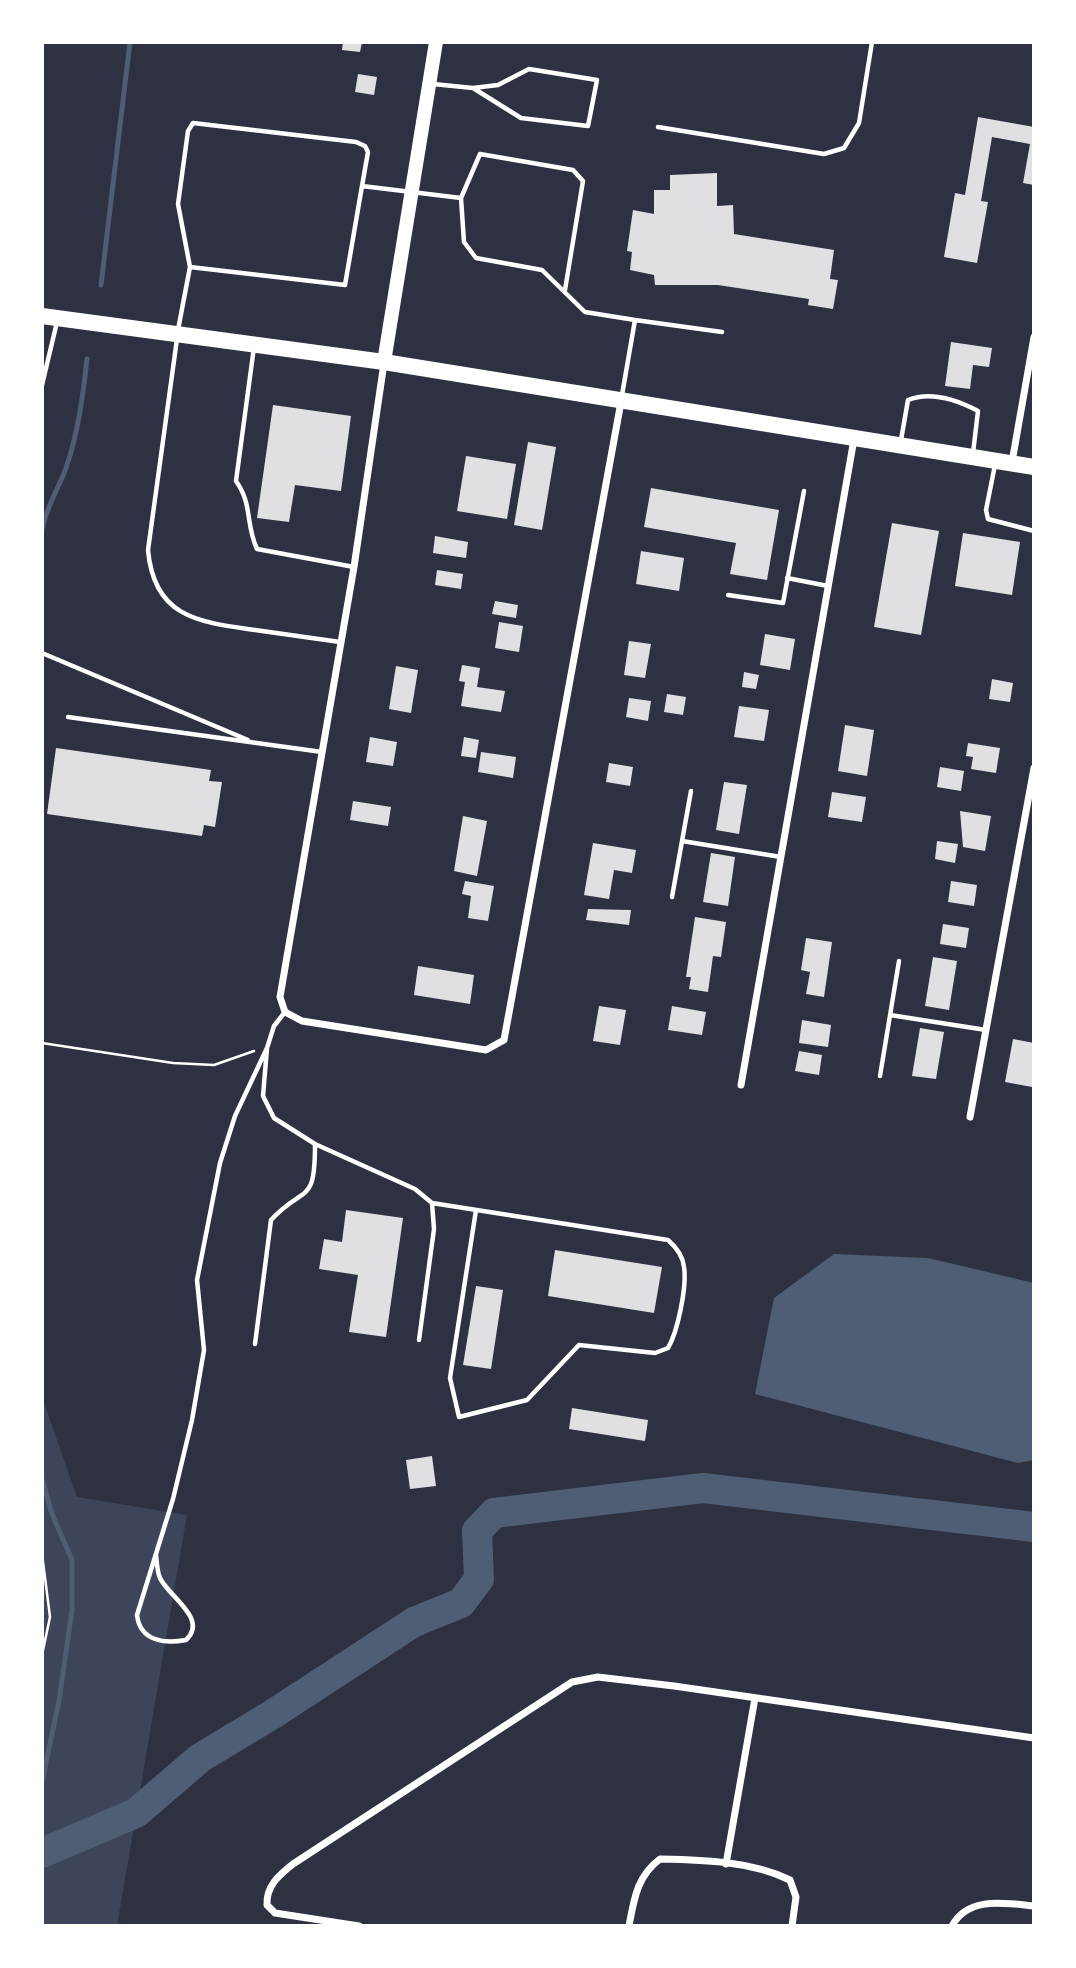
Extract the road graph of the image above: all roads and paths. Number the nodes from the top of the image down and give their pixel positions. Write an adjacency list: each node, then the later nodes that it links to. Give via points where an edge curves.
1 (436, 42): 3 (main road)
2 (872, 42): 5 (lane, via 859,123 844,148 824,154)
3 (429, 84): 4 (lane); 7 (main road)
4 (473, 88): 4 (lane, via 498,85 530,69 597,80 588,126 521,118)
5 (658, 127)
6 (362, 186): 7 (lane); 9 (lane, via 345,285); 9 (lane, via 368,152 356,142 193,123 187,131 178,204)
7 (411, 192): 8 (lane); 17 (main road)
8 (461, 198): 10 (lane, via 469,252 476,258 542,270); 10 (lane, via 480,154 573,170 583,181)
9 (190, 267): 14 (lane)
10 (565, 291): 12 (lane, via 585,313)
11 (50, 317): 14 (main road); 18 (lane)
12 (635, 320): 13 (lane); 19 (lane)
13 (722, 332)
14 (178, 333): 16 (main road); 31 (lane, via 148,551 155,583 177,610 192,619)
15 (1034, 337): 23 (street)
16 (255, 344): 17 (main road); 27 (lane, via 236,481 248,498 248,530 257,549)
17 (384, 362): 19 (main road); 27 (street)
18 (42, 385)
19 (621, 401): 20 (main road); 42 (street, via 504,1041 486,1050 302,1021)
20 (854, 438): 21 (main road); 29 (street)
21 (900, 445): 22 (main road); 22 (lane, via 908,400 922,395 961,402 978,411)
22 (972, 457): 23 (main road)
23 (1004, 462): 24 (main road); 26 (lane, via 986,510 988,519)
24 (1034, 467)
25 (804, 491): 28 (lane)
26 (1034, 531)
27 (354, 567): 31 (street)
28 (787, 578): 29 (lane); 30 (lane, via 783,603)
29 (828, 586): 39 (street)
30 (728, 594)
31 (341, 643): 35 (street)
32 (42, 653): 34 (lane)
33 (68, 717): 34 (lane)
34 (256, 743): 35 (lane)
35 (322, 752): 42 (street, via 280,997)
36 (1034, 768): 44 (street)
37 (691, 791): 38 (lane)
38 (682, 841): 39 (lane); 40 (lane)
39 (781, 857): 48 (street)
40 (672, 897)
41 (899, 961): 43 (lane)
42 (285, 1012): 46 (lane, via 274,1026)
43 (890, 1015): 44 (lane); 47 (lane)
44 (986, 1030): 49 (street)
45 (42, 1042): 46 (path, via 214,1065)
46 (267, 1048): 50 (lane, via 263,1096 268,1112); 56 (lane, via 235,1116 214,1188 197,1280 203,1364 187,1444)
47 (880, 1076)
48 (741, 1086)
49 (970, 1117)
50 (315, 1144): 51 (lane, via 415,1189); 54 (lane, via 309,1190 271,1220)
51 (432, 1203): 52 (lane); 53 (lane, via 434,1228)
52 (476, 1210): 52 (lane, via 667,1240 685,1267 675,1333 668,1348 655,1353 579,1345 527,1401 459,1417 450,1378)
53 (419, 1340)
54 (256, 1344)
55 (42, 1554): 57 (path, via 50,1616)
56 (156, 1555): 56 (lane, via 160,1578 192,1617 192,1634 186,1640 154,1639 138,1623 140,1600)
57 (42, 1655)
58 (755, 1698): 59 (street); 60 (street); 62 (street, via 598,1677 572,1682 293,1864 273,1883 267,1896 267,1905 275,1913)
59 (1034, 1738)
60 (726, 1864): 63 (street, via 660,1859 646,1869 636,1890); 64 (street, via 772,1871 790,1880 796,1897)
61 (1034, 1906): 65 (street, via 975,1905 962,1912)
62 (359, 1926)
63 (629, 1926)
64 (792, 1926)
65 (952, 1926)

